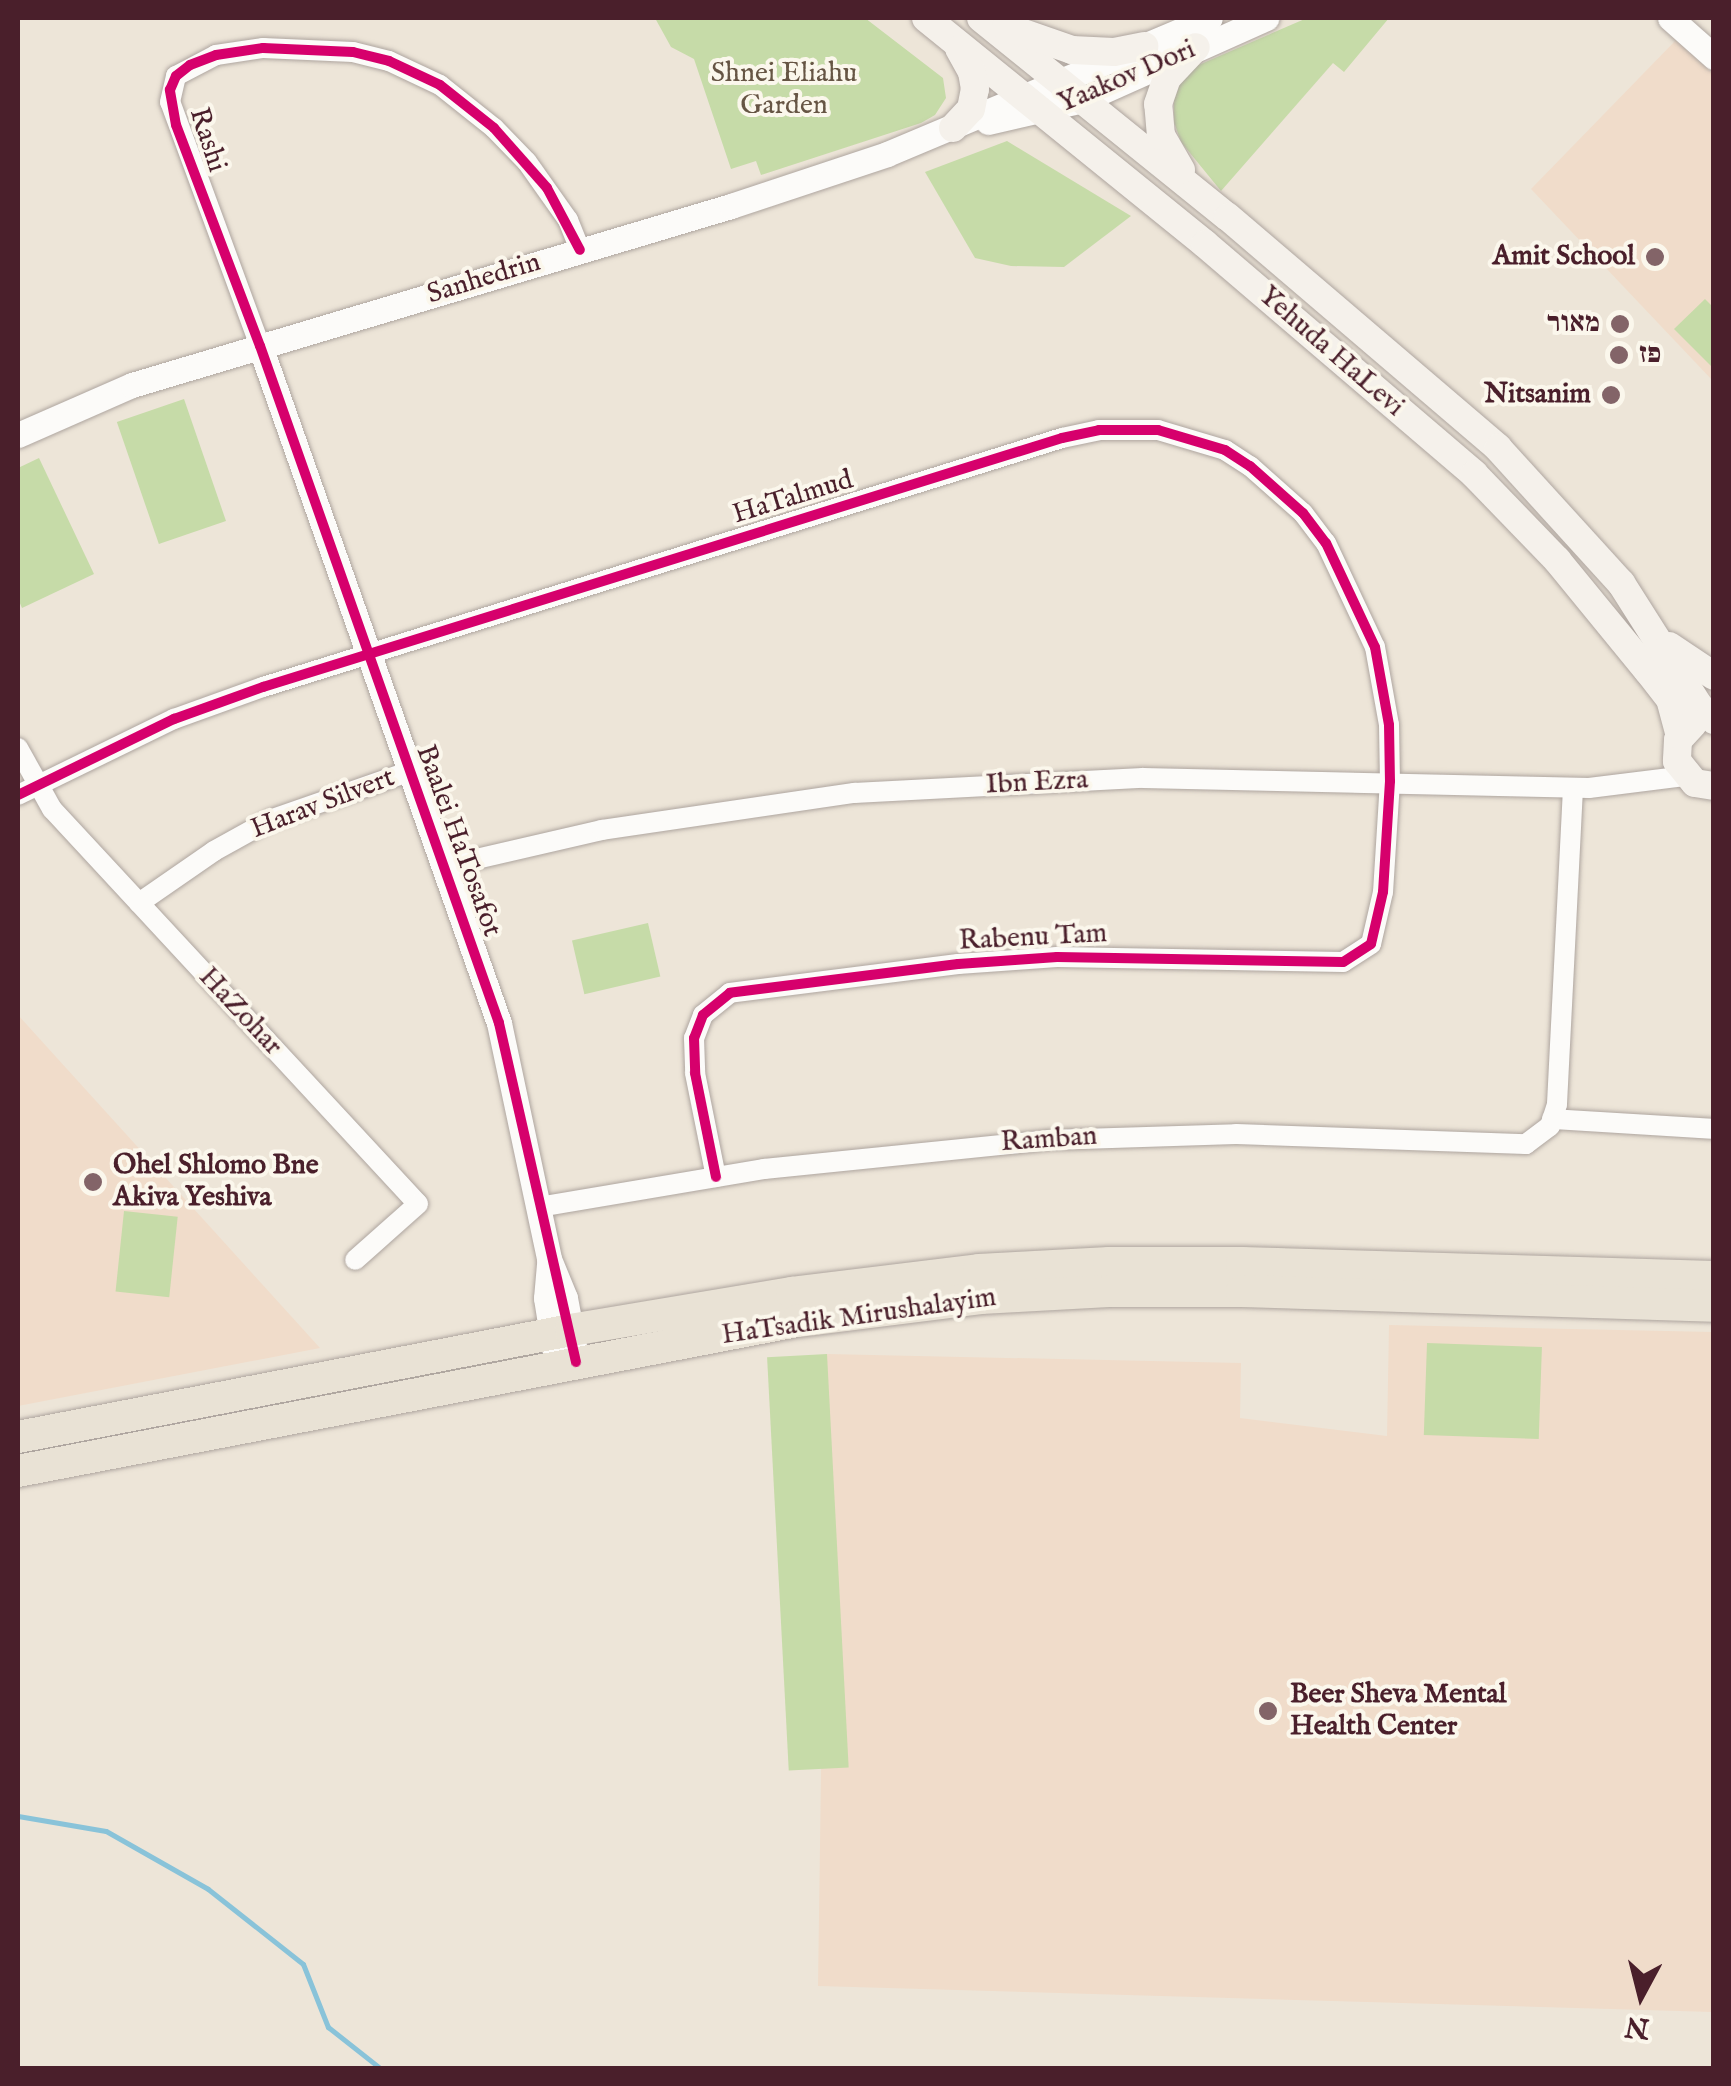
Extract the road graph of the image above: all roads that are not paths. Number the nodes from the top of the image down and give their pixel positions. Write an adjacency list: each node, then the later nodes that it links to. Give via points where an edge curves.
1 (926, 18): 6 (main road, Yehuda HaLevi)
2 (983, 18): 7 (main road, via 1072,50); 10 (main road, Yehuda HaLevi)
3 (1210, 18): 7 (street, Yaakov Dori)
4 (1266, 18): 8 (street, Yaakov Dori)
5 (1670, 18): 9 (street)
6 (953, 40): 11 (main road, Yehuda HaLevi); 12 (main road, via 976,89 971,110)
7 (1144, 46): 10 (street, Yaakov Dori)
8 (1196, 48): 10 (street, Yaakov Dori); 13 (main road, via 1168,78 1157,118 1164,144)
9 (1714, 56)
10 (1072, 91): 11 (street, Yaakov Dori); 13 (main road, Yehuda HaLevi)
11 (1032, 104): 12 (street, Sanhedrin); 21 (main road, Yehuda HaLevi, via 1474,474 1648,670 1670,699)
12 (954, 128): 14 (street, Sanhedrin)
13 (1196, 192): 17 (main road, Yehuda HaLevi, via 1498,448 1584,538)
14 (580, 250): 15 (street, Sanhedrin); 15 (street, Rashi, via 568,220 527,162 427,78 353,52 263,48 216,55 176,76 170,102)
15 (260, 346): 16 (street, Sanhedrin, via 132,384); 18 (street, Baalei HaTosafot)
16 (18, 435)
17 (1657, 636): 19 (main road); 20 (main road, Yehuda HaLevi)
18 (368, 653): 23 (street, Baalei HaTosafot); 24 (street, HaTalmud, via 1062,438 1158,430 1225,450 1250,466 1326,543 1375,647 1389,726); 28 (street, HaTalmud, via 174,719)
19 (1714, 676)
20 (1714, 720): 21 (main road, via 1694,724)
21 (1678, 741): 25 (street, via 1655,773); 26 (main road, Yehuda HaLevi, via 1677,761)
22 (18, 748): 28 (street, HaZohar)
23 (408, 772): 29 (street, Baalei HaTosafot); 30 (street, Harav Silvert, via 270,820)
24 (1390, 782): 27 (street, Ibn Ezra); 29 (street, Ibn Ezra, via 1144,778 854,793 602,830); 33 (street, Rabenu Tam, via 1380,912 1371,944 1342,962 1057,957 730,993 702,1016 694,1038)
25 (1636, 783): 26 (street, Ibn Ezra); 27 (street, Ibn Ezra)
26 (1705, 784)
27 (1573, 788): 31 (street)
28 (27, 791): 30 (street, HaZohar)
29 (446, 866): 34 (street, Baalei HaTosafot, via 498,1023)
30 (139, 903): 35 (street, HaZohar, via 418,1204)
31 (1552, 1119): 32 (street); 33 (street, Ramban, via 1542,1135 1512,1146 1159,1134 906,1151)
32 (1714, 1129)
33 (716, 1177): 34 (street, Ramban)
34 (540, 1208): 38 (street, Baalei HaTosafot)
35 (355, 1260)
36 (1714, 1278): 38 (main road, HaTsadik Mirushalayim, via 1260,1263 1072,1264 889,1279)
37 (1714, 1306): 38 (main road, HaTsadik Mirushalayim, via 1242,1291 1055,1293)
38 (564, 1348): 39 (main road, HaTsadik Mirushalayim); 40 (main road, HaTsadik Mirushalayim)
39 (18, 1438)
40 (18, 1471)

